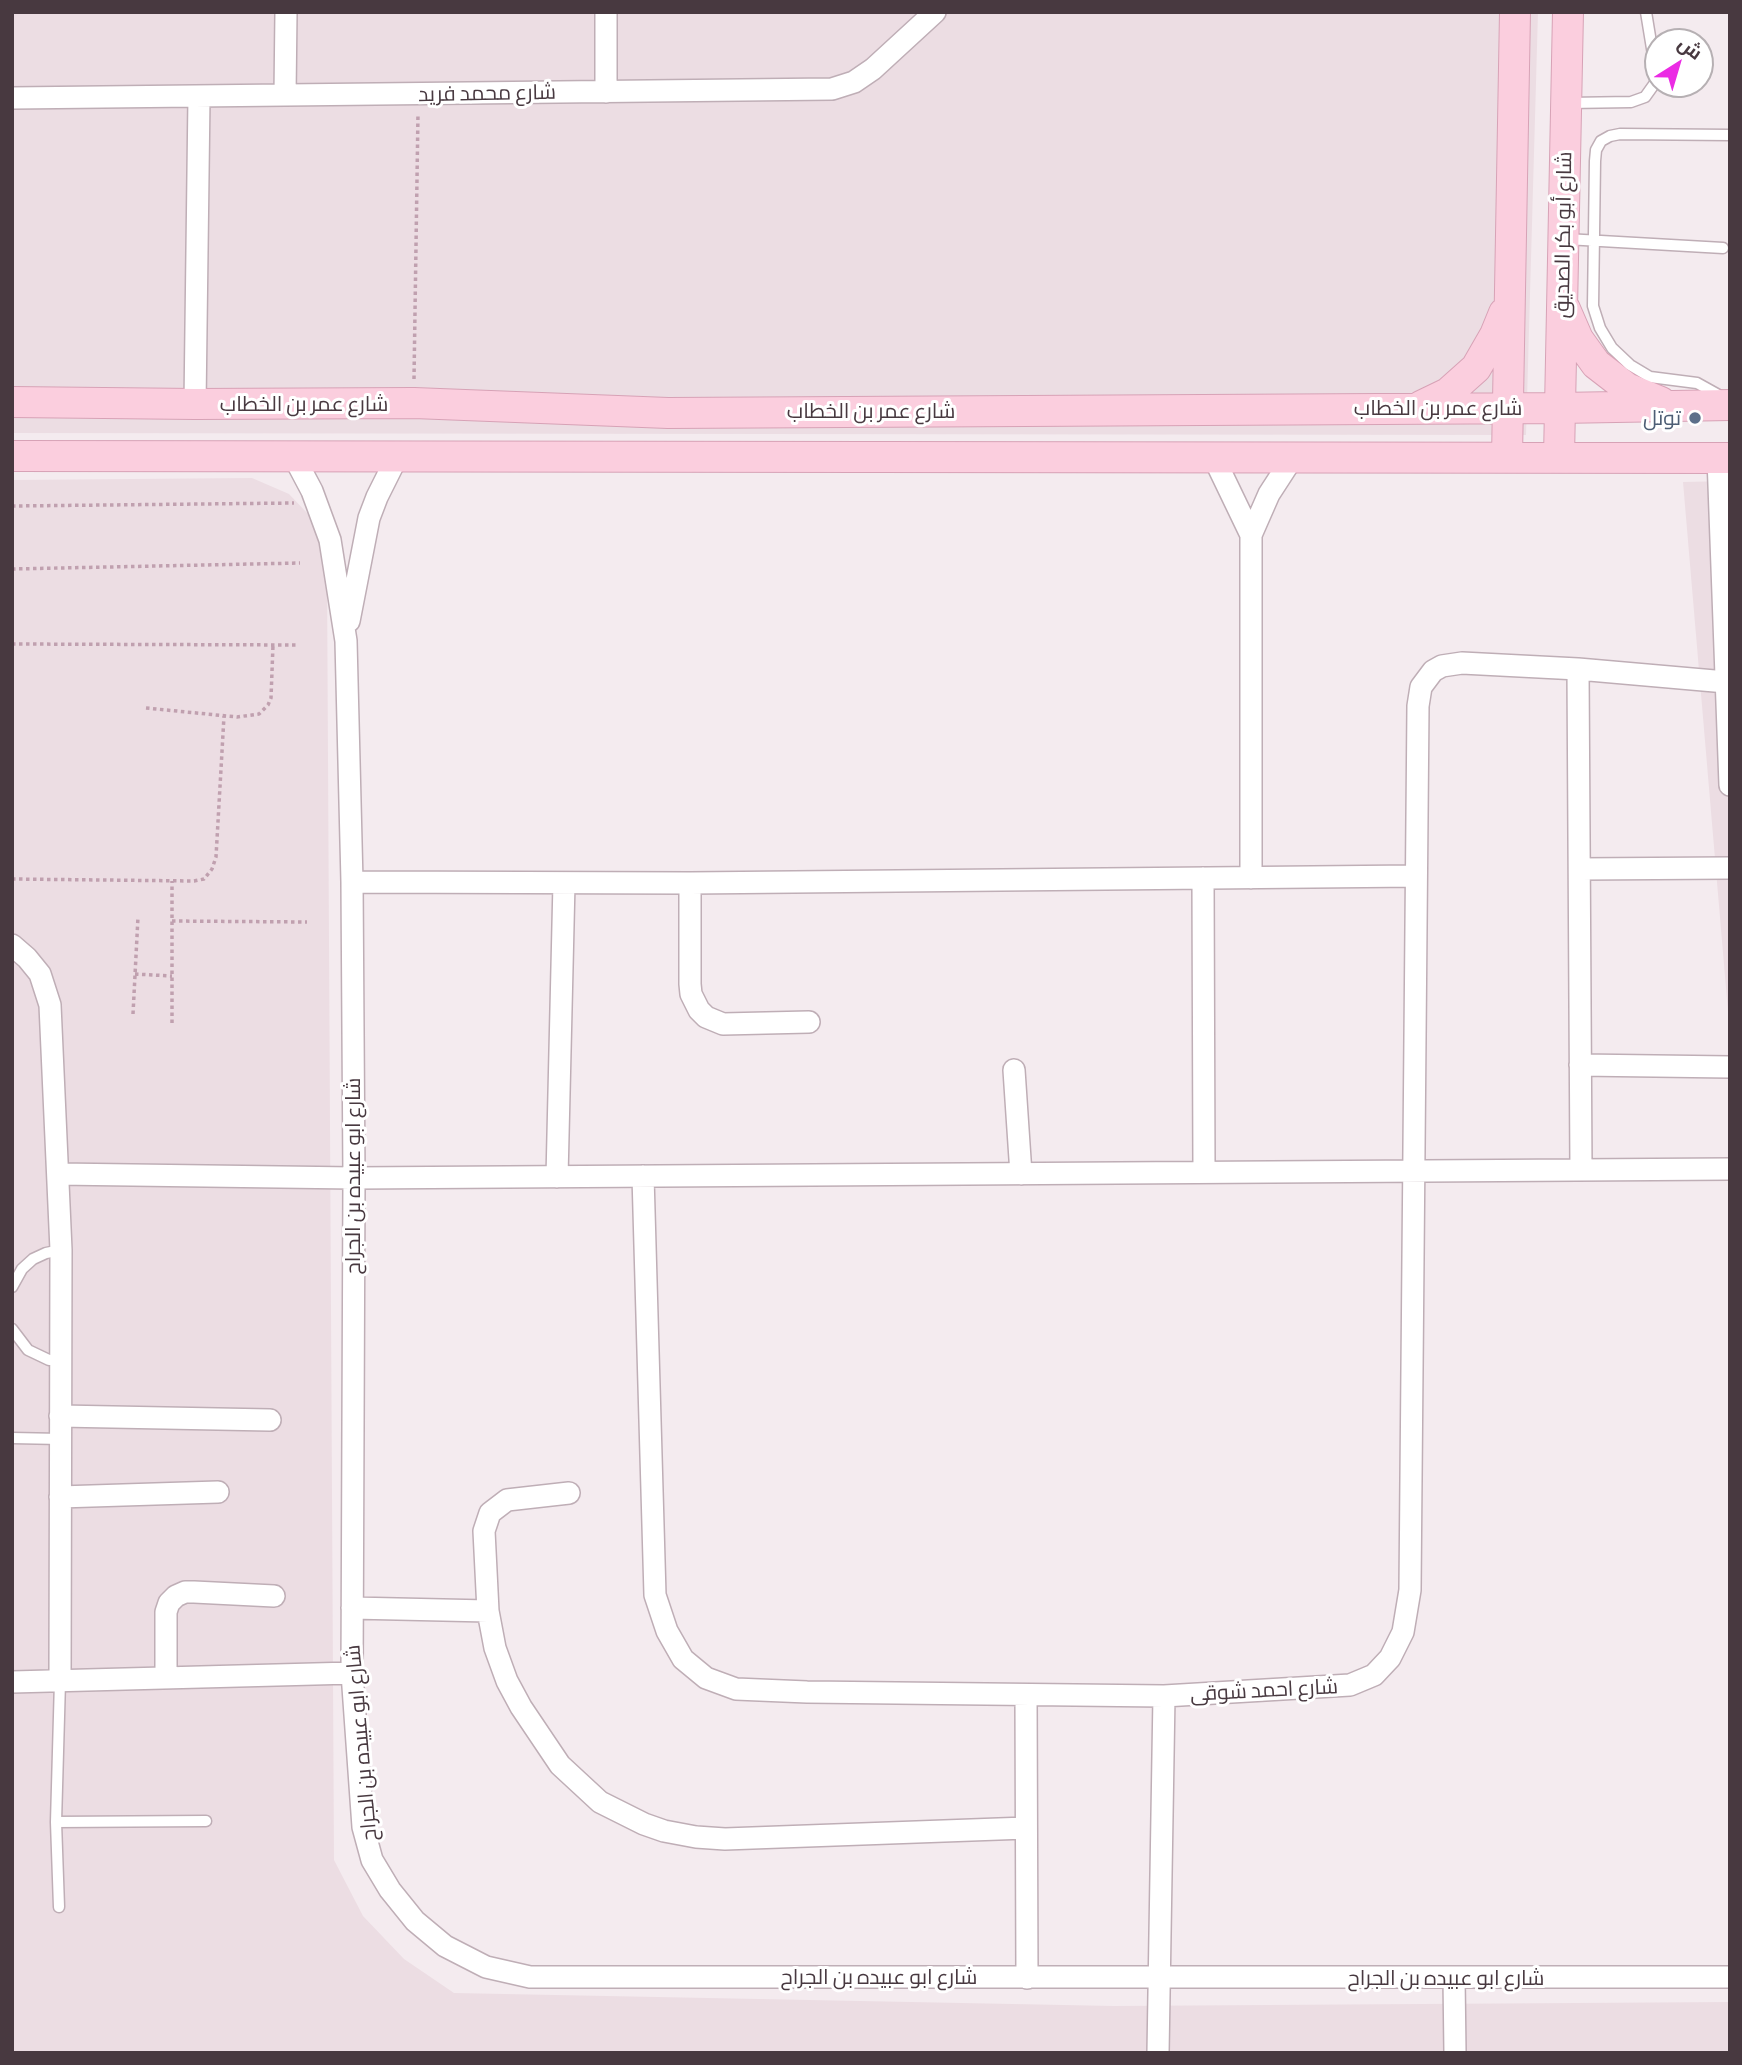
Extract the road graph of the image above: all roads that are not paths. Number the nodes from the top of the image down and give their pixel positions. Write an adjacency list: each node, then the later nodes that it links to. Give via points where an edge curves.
1 (286, 12): 8 (street)
2 (606, 12): 7 (street)
3 (935, 12): 7 (street, شارع محمد فريد, via 873,69 832,89)
4 (1515, 12): 17 (street)
5 (1568, 12): 11 (street, شارع أبو بكر الصديق)
6 (1646, 12): 11 (lane, via 1656,73 1645,97 1631,102)
7 (606, 92): 8 (street, شارع محمد فريد)
8 (285, 95): 9 (street, شارع محمد فريد)
9 (199, 97): 10 (street, شارع محمد فريد); 19 (street)
10 (12, 98)
11 (1566, 103): 13 (street, شارع أبو بكر الصديق)
12 (1730, 135): 14 (lane, via 1620,134 1601,141 1595,160)
13 (1563, 239): 14 (lane); 16 (street, شارع أبو بكر الصديق)
14 (1595, 242): 15 (lane); 20 (lane, via 1593,306 1612,348 1650,377 1697,383)
15 (1723, 248)
16 (1562, 300): 21 (street, via 1578,340 1596,364 1628,388); 23 (street, شارع أبو بكر الصديق)
17 (1508, 303): 22 (street); 24 (street, via 1476,368 1448,393)
18 (12, 402): 19 (street, شارع عمر بن الخطاب)
19 (195, 404): 26 (street, شارع عمر بن الخطاب, via 414,403)
20 (1730, 404): 21 (street, شارع عمر بن الخطاب)
21 (1671, 406): 23 (street, شارع عمر بن الخطاب)
22 (1508, 407): 23 (street, شارع عمر بن الخطاب); 24 (street, شارع عمر بن الخطاب); 33 (street)
23 (1559, 408): 34 (street, شارع أبو بكر الصديق)
24 (1415, 409): 25 (street, شارع عمر بن الخطاب)
25 (727, 411): 26 (street, شارع عمر بن الخطاب); 35 (street, via 715,425 713,436)
26 (668, 413): 29 (street, via 681,434)
27 (398, 455): 29 (street); 31 (street); 38 (street, شارع ابو عبيده بن الجراح, via 369,518)
28 (12, 456): 31 (street)
29 (668, 456): 35 (street)
30 (1213, 456): 32 (street); 35 (street); 37 (street)
31 (293, 457): 38 (street, شارع ابو عبيده بن الجراح, via 317,503 332,552)
32 (1293, 457): 33 (street); 37 (street)
33 (1507, 457): 34 (street)
34 (1559, 457): 36 (street)
35 (728, 458)
36 (1724, 458): 40 (street)
37 (1251, 536): 46 (street)
38 (346, 640): 47 (street, شارع ابو عبيده بن الجراح)
39 (1578, 669): 40 (street, شارع احمد شوقى); 43 (street); 44 (street, شارع احمد شوقى, via 1452,663 1426,678 1418,696)
40 (1726, 682): 41 (street)
41 (1730, 785)
42 (1730, 868): 43 (street)
43 (1580, 869): 52 (street)
44 (1416, 876): 46 (street); 57 (street, شارع احمد شوقى)
45 (1203, 878): 46 (street); 49 (street); 58 (street)
46 (1251, 878)
47 (352, 882): 48 (street); 63 (street, شارع ابو عبيده بن الجراح)
48 (564, 883): 49 (street); 62 (street)
49 (691, 883): 51 (street, via 690,984 699,1010 723,1024)
50 (12, 946): 59 (street, via 40,974 50,1005)
51 (809, 1022)
52 (1580, 1065): 53 (street); 56 (street)
53 (1730, 1067)
54 (1014, 1070): 60 (street)
55 (1730, 1169): 56 (street)
56 (1581, 1170): 57 (street)
57 (1415, 1171): 58 (street); 83 (street, شارع احمد شوقى, via 1410,1590 1403,1632 1390,1658 1374,1675 1350,1685)
58 (1204, 1172): 60 (street)
59 (58, 1174): 63 (street); 64 (street)
60 (1021, 1174): 61 (street)
61 (643, 1176): 62 (street); 82 (street, via 655,1595 683,1659 706,1678 736,1689)
62 (557, 1177): 63 (street)
63 (354, 1178): 76 (street, شارع ابو عبيده بن الجراح)
64 (61, 1250): 65 (lane, via 33,1259); 67 (street)
65 (12, 1287)
66 (12, 1329): 67 (lane, via 28,1350)
67 (60, 1360): 68 (street)
68 (60, 1416): 69 (street); 71 (street)
69 (270, 1420)
70 (12, 1438): 71 (lane)
71 (61, 1439): 74 (street)
72 (218, 1492): 74 (street)
73 (569, 1493): 77 (street, via 507,1500 491,1513 484,1531)
74 (60, 1497): 80 (street)
75 (274, 1596): 79 (street, via 185,1592 176,1596 166,1612)
76 (352, 1608): 77 (street); 78 (street, شارع ابو عبيده بن الجراح)
77 (488, 1611): 86 (street, via 507,1681 560,1765 600,1802 644,1824 696,1838 725,1839)
78 (352, 1673): 79 (street); 89 (street, شارع ابو عبيده بن الجراح, via 363,1828 372,1860 415,1921 445,1946 486,1967 530,1977)
79 (166, 1678): 80 (street)
80 (60, 1681): 81 (street); 85 (lane)
81 (12, 1682)
82 (1026, 1696): 83 (street); 86 (street)
83 (1164, 1696): 90 (street, شارع احمد شوقى)
84 (206, 1821): 85 (lane)
85 (56, 1822): 87 (lane)
86 (1026, 1828): 89 (street)
87 (59, 1907)
88 (1730, 1977): 91 (street, شارع ابو عبيده بن الجراح)
89 (1027, 1978): 90 (street, شارع ابو عبيده بن الجراح)
90 (1158, 1978): 91 (street, شارع ابو عبيده بن الجراح); 92 (street, شارع احمد شوقى)
91 (1454, 1978): 93 (street)
92 (1158, 2053)
93 (1455, 2053)

